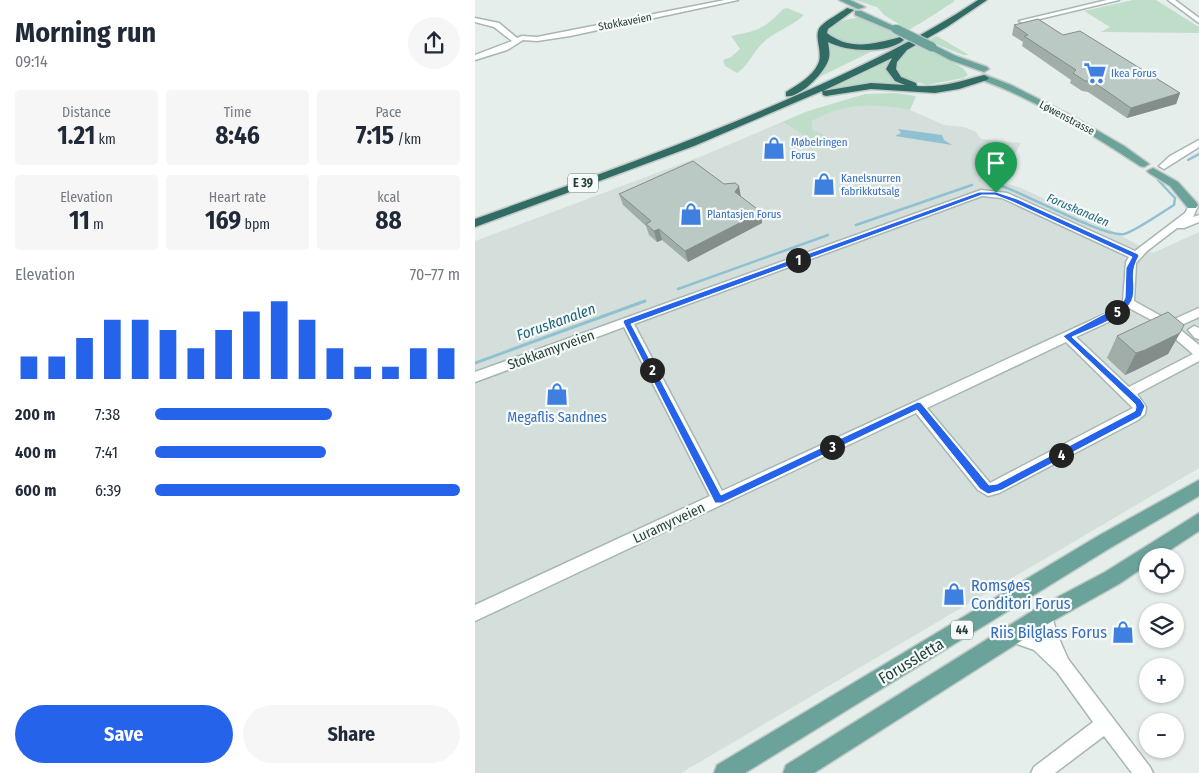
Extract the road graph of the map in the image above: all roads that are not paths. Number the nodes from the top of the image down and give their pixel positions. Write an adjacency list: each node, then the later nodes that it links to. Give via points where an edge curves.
1 (735, 0): 15 (street, Stokkaveien, via 570,34)
2 (837, 0): 8 (main road, Løwenstrasse)
3 (843, 0): 8 (main road, Løwenstrasse)
4 (970, 0): 16 (highway, E 39)
5 (983, 0): 16 (highway, E 39)
6 (1117, 0): 12 (street)
7 (1171, 0): 10 (street)
8 (857, 10): 14 (highway, via 825,26); 18 (main road, Løwenstrasse, bridge)
9 (1199, 14): 10 (street)
10 (1191, 15): 13 (street)
11 (475, 20): 15 (street, via 496,25)
12 (1023, 21)
13 (1199, 21)
14 (822, 34): 16 (highway, E 39, via 835,43 852,48); 19 (highway, E 39, via 823,64)
15 (516, 40): 17 (street, Stokkaveien, via 504,48)
16 (903, 43): 18 (highway, E 39, via 891,66 893,74 904,82 920,87 939,87); 19 (highway, E 39)
17 (475, 58)
18 (983, 75): 19 (highway, E 39, via 959,86 935,90 854,87); 21 (main road, Løwenstrasse)
19 (790, 98): 23 (highway, E 39); 25 (highway, E 39, via 682,146)
20 (1199, 143): 21 (street)
21 (1155, 165): 22 (main road, Løwenstrasse)
22 (1196, 203): 26 (street, via 1189,215)
23 (475, 213)
24 (1199, 218): 26 (street)
25 (475, 223)
26 (1171, 230): 27 (street)
27 (1135, 256): 28 (street, via 1129,268); 30 (street, Stokkamyrveien, via 1004,195 981,193)
28 (1128, 303): 31 (street); 32 (street, Luramyrveien, via 1113,315)
29 (1199, 312): 31 (street)
30 (627, 322): 35 (street, Stokkamyrveien); 39 (street)
31 (1170, 326): 33 (street)
32 (1067, 336): 36 (street); 37 (street, Luramyrveien)
33 (1199, 352)
34 (1199, 356): 36 (street)
35 (475, 377)
36 (1128, 393): 37 (street, via 1141,406 1133,416 988,490)
37 (918, 406): 39 (street, Luramyrveien)
38 (1199, 487): 46 (main road, Forussletta / 44)
39 (719, 500): 41 (street, Luramyrveien)
40 (1199, 521): 42 (main road, 44, via 1112,578)
41 (475, 614)
42 (1043, 615): 43 (main road, 44); 44 (street)
43 (1012, 634): 44 (street, via 1039,644); 47 (main road, 44)
44 (1063, 666): 45 (street)
45 (1105, 725): 48 (street); 49 (street)
46 (725, 773)
47 (794, 773)
48 (1040, 773)
49 (1144, 773)

